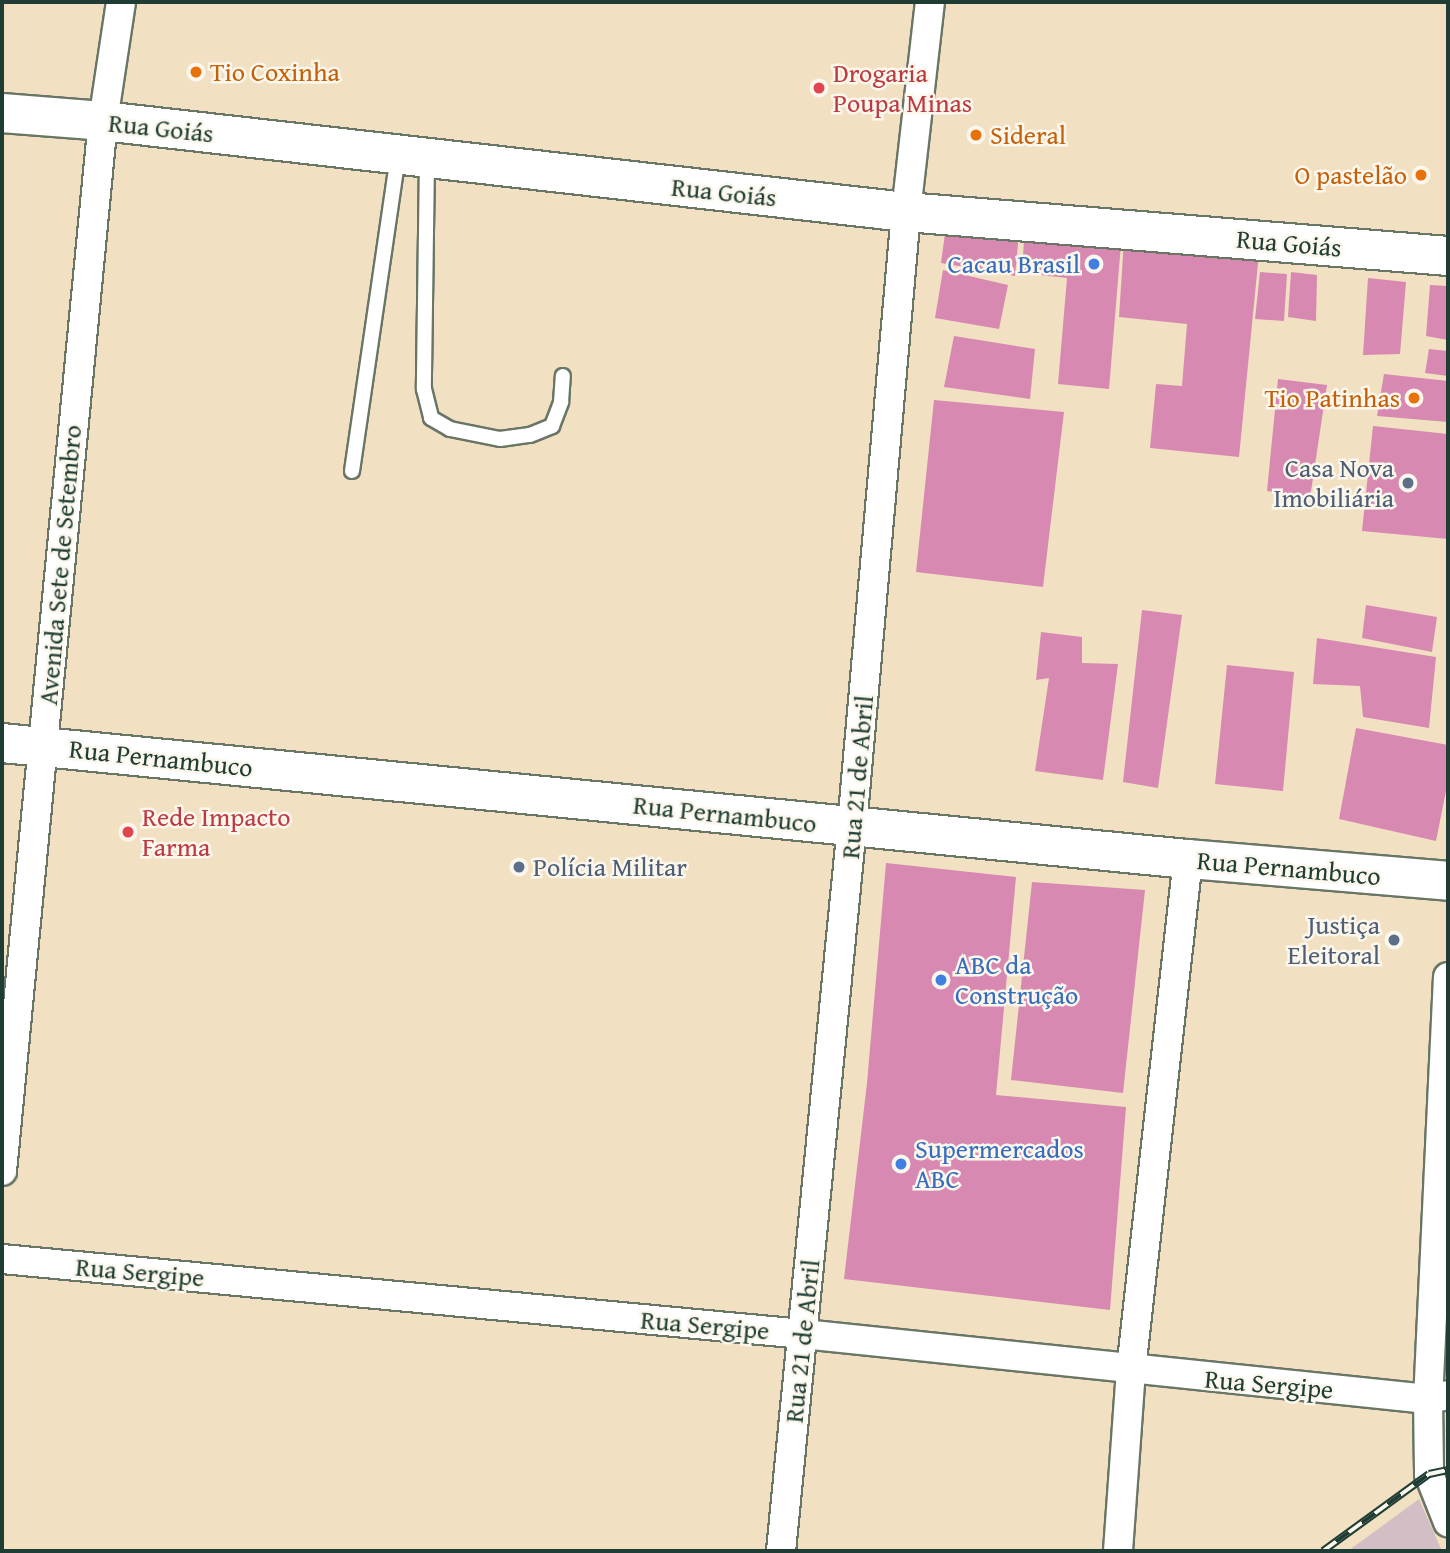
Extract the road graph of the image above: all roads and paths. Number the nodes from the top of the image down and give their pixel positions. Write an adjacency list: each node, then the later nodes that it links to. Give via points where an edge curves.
1 (121, 2): 4 (street, Avenida Sete de Setembro)
2 (930, 2): 6 (street, Rua 21 de Abril)
3 (2, 113): 4 (main road, Rua Goiás)
4 (103, 121): 5 (main road, Rua Goiás); 11 (street, Avenida Sete de Setembro)
5 (413, 157): 6 (main road, Rua Goiás); 8 (lane, via 424,389 431,418 450,429 500,439 530,435 552,426 561,402); 9 (lane, via 393,209)
6 (906, 212): 7 (main road, Rua Goiás); 12 (street, Rua 21 de Abril)
7 (1448, 256)
8 (563, 376)
9 (352, 471)
10 (2, 743): 11 (main road, Rua Pernambuco)
11 (43, 747): 12 (main road, Rua Pernambuco); 16 (street, Avenida Sete de Setembro)
12 (852, 827): 13 (main road, Rua Pernambuco); 18 (street, Rua 21 de Abril)
13 (1188, 859): 14 (main road, Rua Pernambuco); 19 (street)
14 (1448, 881)
15 (1448, 977): 20 (street)
16 (2, 1171)
17 (2, 1259): 18 (street, Rua Sergipe)
18 (803, 1334): 19 (street, Rua Sergipe); 22 (street, Rua 21 de Abril)
19 (1131, 1370): 20 (street, Rua Sergipe); 23 (street)
20 (1438, 1397): 21 (street, via 1429,1474)
21 (1448, 1522)
22 (781, 1551)
23 (1118, 1551)

